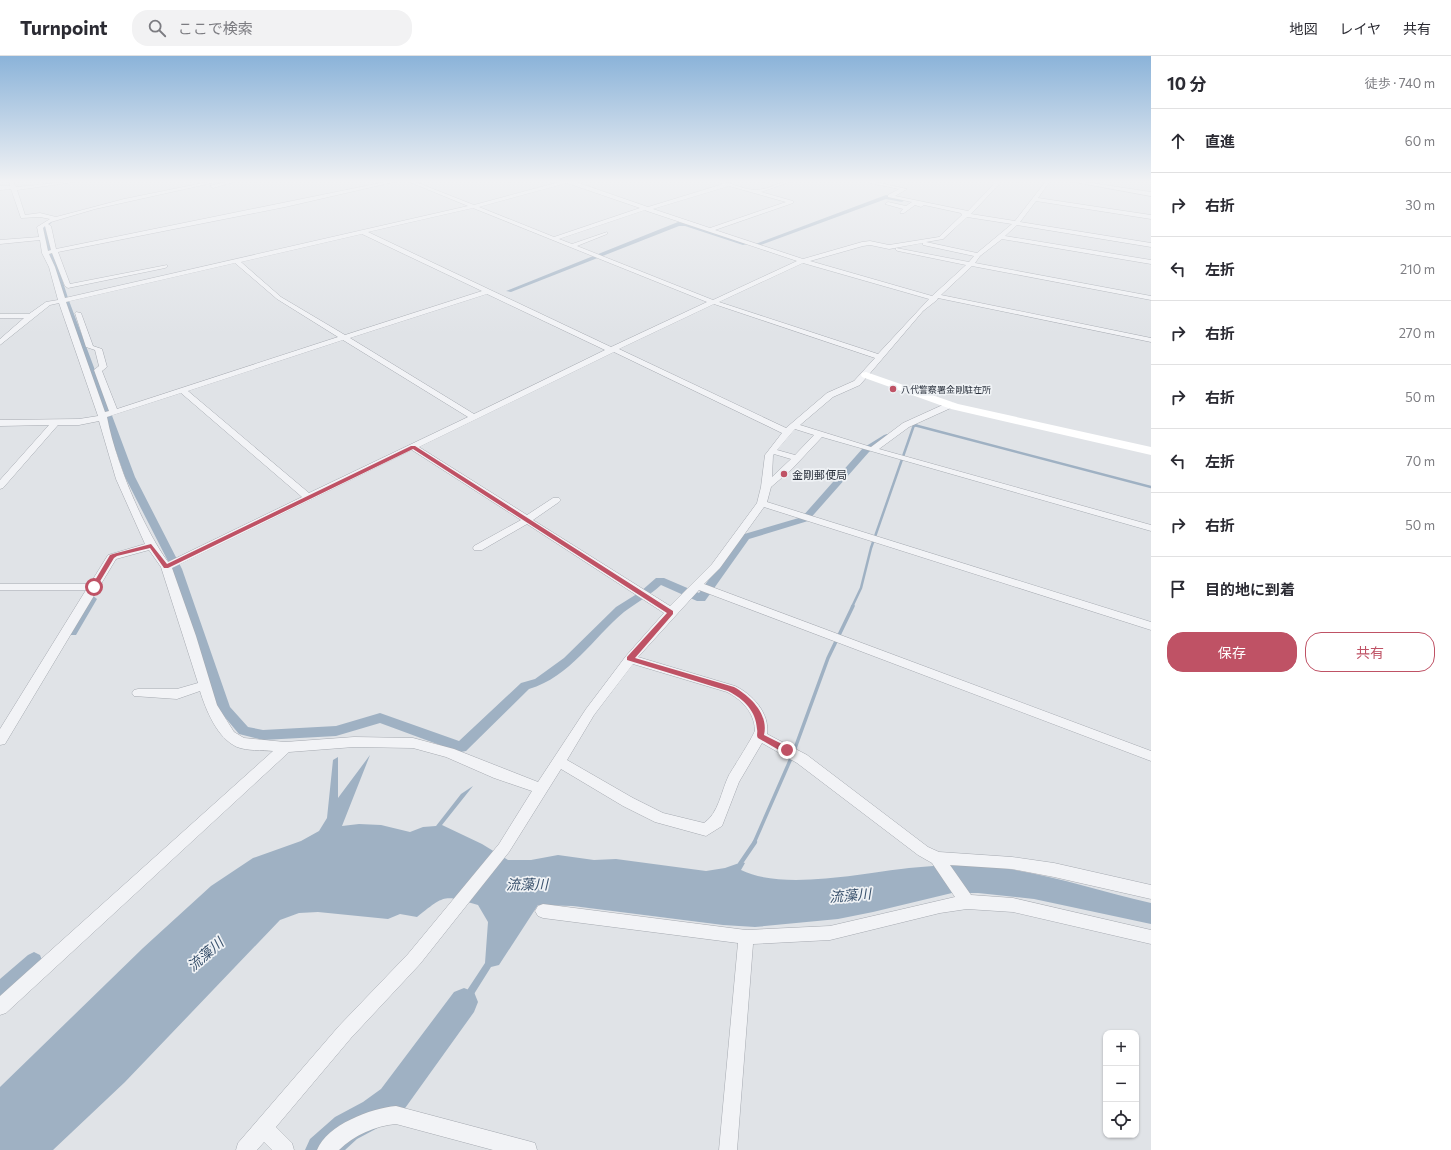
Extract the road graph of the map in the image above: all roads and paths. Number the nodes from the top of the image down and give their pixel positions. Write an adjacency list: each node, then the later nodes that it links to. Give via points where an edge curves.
1 (42, 232): 13 (street)
2 (48, 232): 22 (street)
3 (147, 232): 22 (street)
4 (363, 232): 25 (street); 30 (street)
5 (535, 232): 14 (street)
6 (574, 232): 14 (street)
7 (715, 232): 26 (street)
8 (948, 232): 17 (street, via 942,238)
9 (1007, 232): 12 (street)
10 (1061, 232): 19 (street)
11 (605, 233): 18 (street)
12 (1002, 237): 24 (street); 27 (street)
13 (43, 238): 15 (street); 23 (street)
14 (553, 239): 18 (street)
15 (13, 241): 16 (street); 21 (street)
16 (0, 242)
17 (918, 243): 20 (street); 24 (street)
18 (572, 246): 34 (street)
19 (1151, 246)
20 (889, 247): 26 (street, via 866,243); 28 (street)
21 (0, 251)
22 (54, 251): 23 (street); 29 (street, via 68,286)
23 (45, 252): 33 (street)
24 (978, 255): 28 (street)
25 (235, 260): 33 (street); 38 (street, via 280,298)
26 (803, 261): 31 (street); 34 (street)
27 (1151, 262)
28 (971, 264): 31 (street); 32 (street)
29 (165, 266)
30 (486, 292): 38 (street); 41 (street)
31 (936, 298): 39 (street); 42 (street, via 921,310)
32 (1151, 298)
33 (62, 301): 37 (street, via 48,303); 47 (street)
34 (713, 302): 41 (street); 42 (street)
35 (78, 313): 46 (street, via 90,347 98,349 103,367 98,370)
36 (0, 316): 37 (street)
37 (30, 316): 40 (street)
38 (343, 337): 44 (street); 48 (street)
39 (1151, 340)
40 (0, 343)
41 (612, 350): 48 (street); 51 (street)
42 (879, 357): 43 (street)
43 (866, 375): 45 (street); 51 (street, via 857,383 830,395)
44 (182, 390): 46 (street); 60 (street)
45 (950, 405): 54 (street, via 906,425); 56 (street)
46 (114, 412): 47 (street)
47 (102, 417): 50 (street, via 79,422); 65 (street, via 121,479)
48 (474, 417): 53 (street)
49 (0, 423): 50 (street)
50 (55, 423): 58 (street)
51 (790, 429): 52 (street); 55 (street)
52 (819, 435): 54 (street); 57 (street)
53 (413, 447): 60 (street); 63 (street)
54 (869, 449): 64 (street)
55 (772, 451): 57 (street); 59 (street)
56 (1151, 451)
57 (796, 458): 59 (street)
58 (0, 486)
59 (766, 486): 62 (street)
60 (309, 498): 67 (street)
61 (556, 500): 63 (street)
62 (762, 503): 70 (street, via 716,566); 72 (street)
63 (528, 520): 66 (street); 71 (street, via 642,595)
64 (1151, 528)
65 (151, 546): 67 (street); 69 (street, via 112,557)
66 (478, 548)
67 (167, 566): 74 (street)
68 (0, 587): 69 (street)
69 (94, 587): 77 (street)
70 (697, 587): 71 (street); 79 (street)
71 (675, 608): 73 (street)
72 (1151, 626)
73 (630, 659): 76 (street, via 741,694 751,703 758,718); 80 (street, via 590,712)
74 (205, 685): 75 (street, via 177,694); 78 (street, via 221,725 236,741)
75 (138, 693)
76 (760, 736): 80 (street, via 733,781 716,822 706,830 660,818); 82 (street, via 802,759 923,852)
77 (0, 740)
78 (285, 747): 81 (street, via 354,742 413,743 449,753); 88 (street)
79 (1151, 756)
80 (558, 761): 81 (street)
81 (542, 789): 89 (street, via 504,848 414,959 345,1032)
82 (939, 861): 83 (street, via 1012,863); 84 (street)
83 (1151, 892)
84 (965, 899): 86 (street, via 830,933); 87 (street, via 1013,905)
85 (543, 911): 86 (street)
86 (746, 937): 94 (street)
87 (1151, 937)
88 (0, 1007)
89 (264, 1128): 90 (street); 91 (street)
90 (245, 1150)
91 (285, 1150)
92 (326, 1150): 93 (street, via 342,1134 381,1116 396,1115)
93 (528, 1150)
94 (728, 1150)

